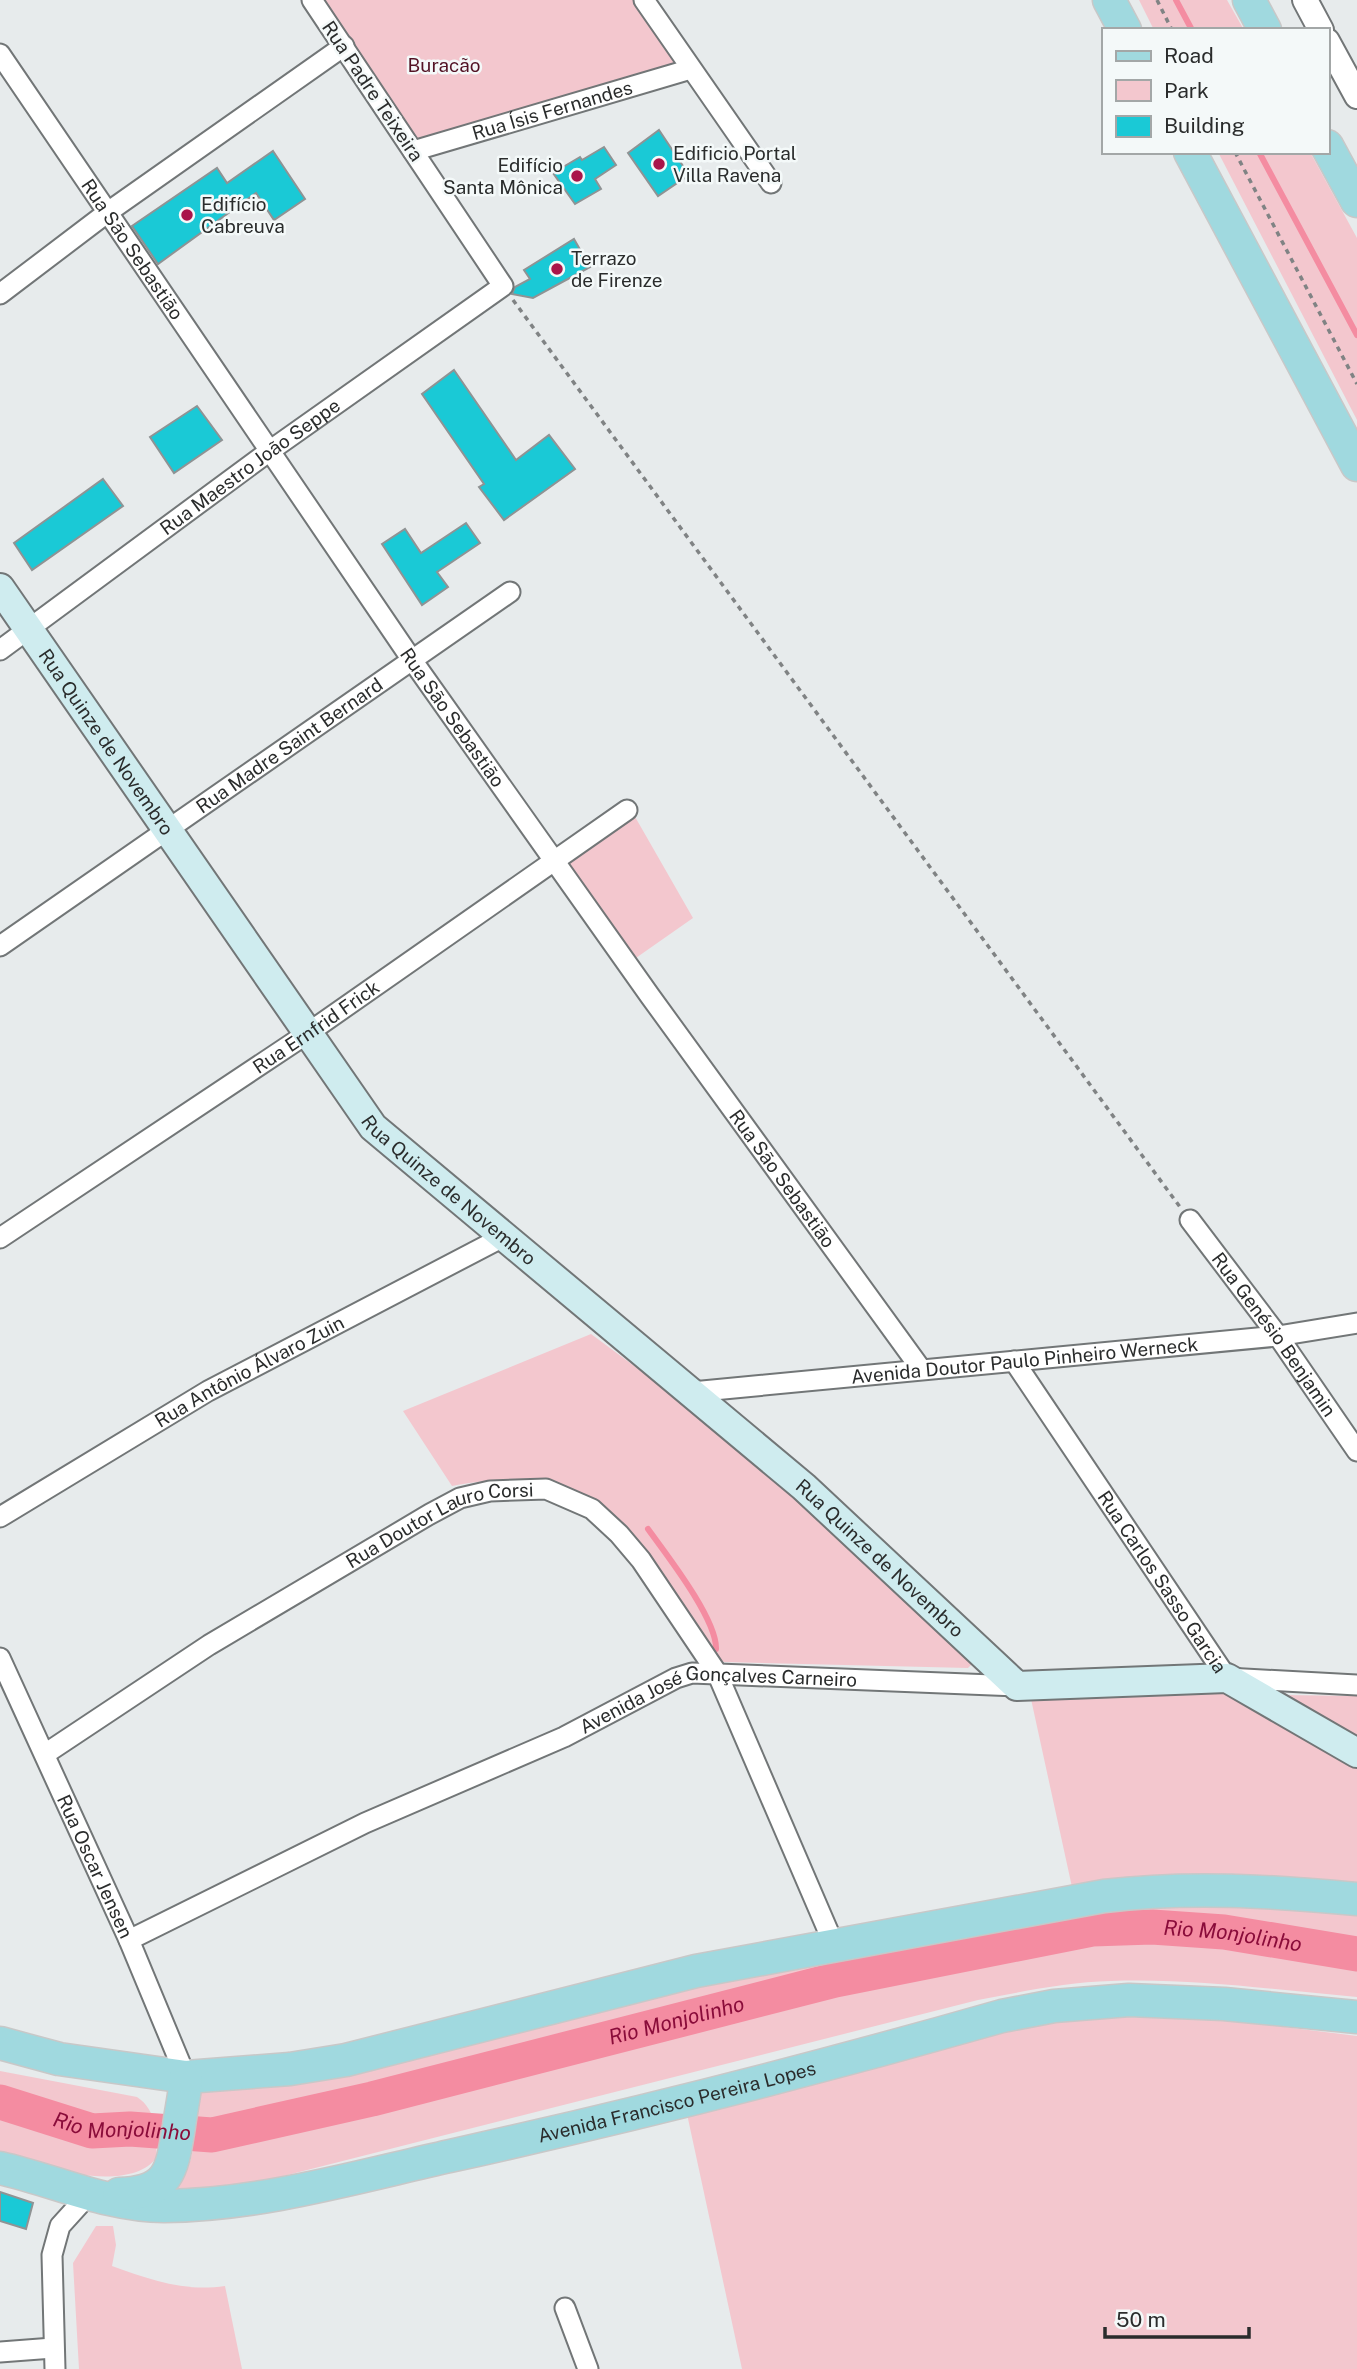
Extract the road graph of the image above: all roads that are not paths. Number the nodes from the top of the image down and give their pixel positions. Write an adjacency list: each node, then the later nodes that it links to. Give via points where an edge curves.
1 (312, 0): 10 (street, Rua Padre Teixeira)
2 (643, 0): 12 (street)
3 (1109, 0): 6 (main road)
4 (1249, 0): 7 (main road)
5 (1305, 0): 8 (street)
6 (1124, 28)
7 (1264, 28)
8 (1320, 28)
9 (1329, 45): 13 (street)
10 (344, 46): 15 (street, Rua Padre Teixeira); 19 (street)
11 (0, 54): 19 (street, Rua São Sebastião)
12 (691, 69): 15 (street, Rua Ísis Fernandes); 17 (street)
13 (1357, 96)
14 (1329, 150): 18 (main road)
15 (413, 151): 20 (street, Rua Padre Teixeira)
16 (1191, 154): 23 (main road)
17 (771, 183)
18 (1357, 201)
19 (108, 212): 21 (street); 22 (street, Rua São Sebastião)
20 (503, 286): 22 (street, Rua Maestro João Seppe)
21 (0, 294)
22 (271, 450): 26 (street, Rua Maestro João Seppe); 28 (street, Rua São Sebastião)
23 (1357, 465)
24 (0, 588): 26 (main road, Rua Quinze de Novembro)
25 (510, 592): 28 (street, Rua Madre Saint Bernard)
26 (29, 629): 27 (street, Rua Maestro João Seppe); 30 (main road, Rua Quinze de Novembro)
27 (0, 650)
28 (412, 660): 30 (street, Rua Madre Saint Bernard); 31 (street, Rua São Sebastião)
29 (627, 810): 31 (street, Rua Ernfrid Frick)
30 (166, 830): 32 (street, Rua Madre Saint Bernard); 33 (main road, Rua Quinze de Novembro)
31 (555, 862): 33 (street, Rua Ernfrid Frick); 40 (street, Rua São Sebastião)
32 (0, 946)
33 (308, 1034): 35 (main road, Rua Quinze de Novembro, via 373,1127); 36 (street, Rua Ernfrid Frick)
34 (1190, 1220): 38 (street, Rua Genésio Benjamin)
35 (503, 1237): 41 (main road, Rua Quinze de Novembro); 43 (street, Rua Antônio Álvaro Zuin, via 208,1391)
36 (0, 1238)
37 (1357, 1323): 38 (street, Avenida Doutor Paulo Pinheiro Werneck)
38 (1278, 1336): 39 (street, Avenida Doutor Paulo Pinheiro Werneck); 42 (street, Rua Genésio Benjamin)
39 (1014, 1360): 40 (street, Avenida Doutor Paulo Pinheiro Werneck); 46 (street, Rua Carlos Sasso Garcia)
40 (921, 1369): 41 (street, Avenida Doutor Paulo Pinheiro Werneck)
41 (692, 1392): 48 (main road, Rua Quinze de Novembro, via 814,1496)
42 (1357, 1451)
43 (0, 1517)
44 (0, 1658): 50 (street, Rua Oscar Jensen)
45 (716, 1673): 48 (street, Avenida José Gonçalves Carneiro); 50 (street, Rua Doutor Lauro Corsi, via 641,1560 592,1509 546,1489 490,1491 460,1498 430,1514 209,1645); 52 (street, Avenida José Gonçalves Carneiro, via 676,1678 564,1737 365,1823); 53 (street, Rua Doutor Lauro Corsi)
46 (1227, 1678): 47 (street, Avenida José Gonçalves Carneiro); 48 (main road, Avenida José Gonçalves Carneiro); 49 (main road, Rua Carlos Sasso Garcia)
47 (1357, 1685)
48 (1017, 1686)
49 (1357, 1753)
50 (45, 1754): 52 (street, Rua Oscar Jensen)
51 (1357, 1899): 53 (main road, via 1217,1888 1153,1890)
52 (129, 1940): 57 (street, Rua Oscar Jensen)
53 (835, 1947): 57 (main road, via 689,1972 346,2060)
54 (1357, 2017): 60 (main road, Avenida Francisco Pereira Lopes, via 1155,2000 1054,2006 564,2130 274,2195 162,2206)
55 (0, 2043): 56 (main road)
56 (142, 2073): 57 (main road); 58 (main road)
57 (186, 2077): 58 (main road)
58 (180, 2115): 60 (main road, via 172,2168 158,2185 145,2192)
59 (0, 2168): 60 (main road, Avenida Francisco Pereira Lopes)
60 (89, 2194): 62 (street, via 60,2226 52,2255)
61 (565, 2308): 65 (street)
62 (53, 2348): 63 (street); 64 (street)
63 (0, 2351)
64 (55, 2369)
65 (587, 2369)

